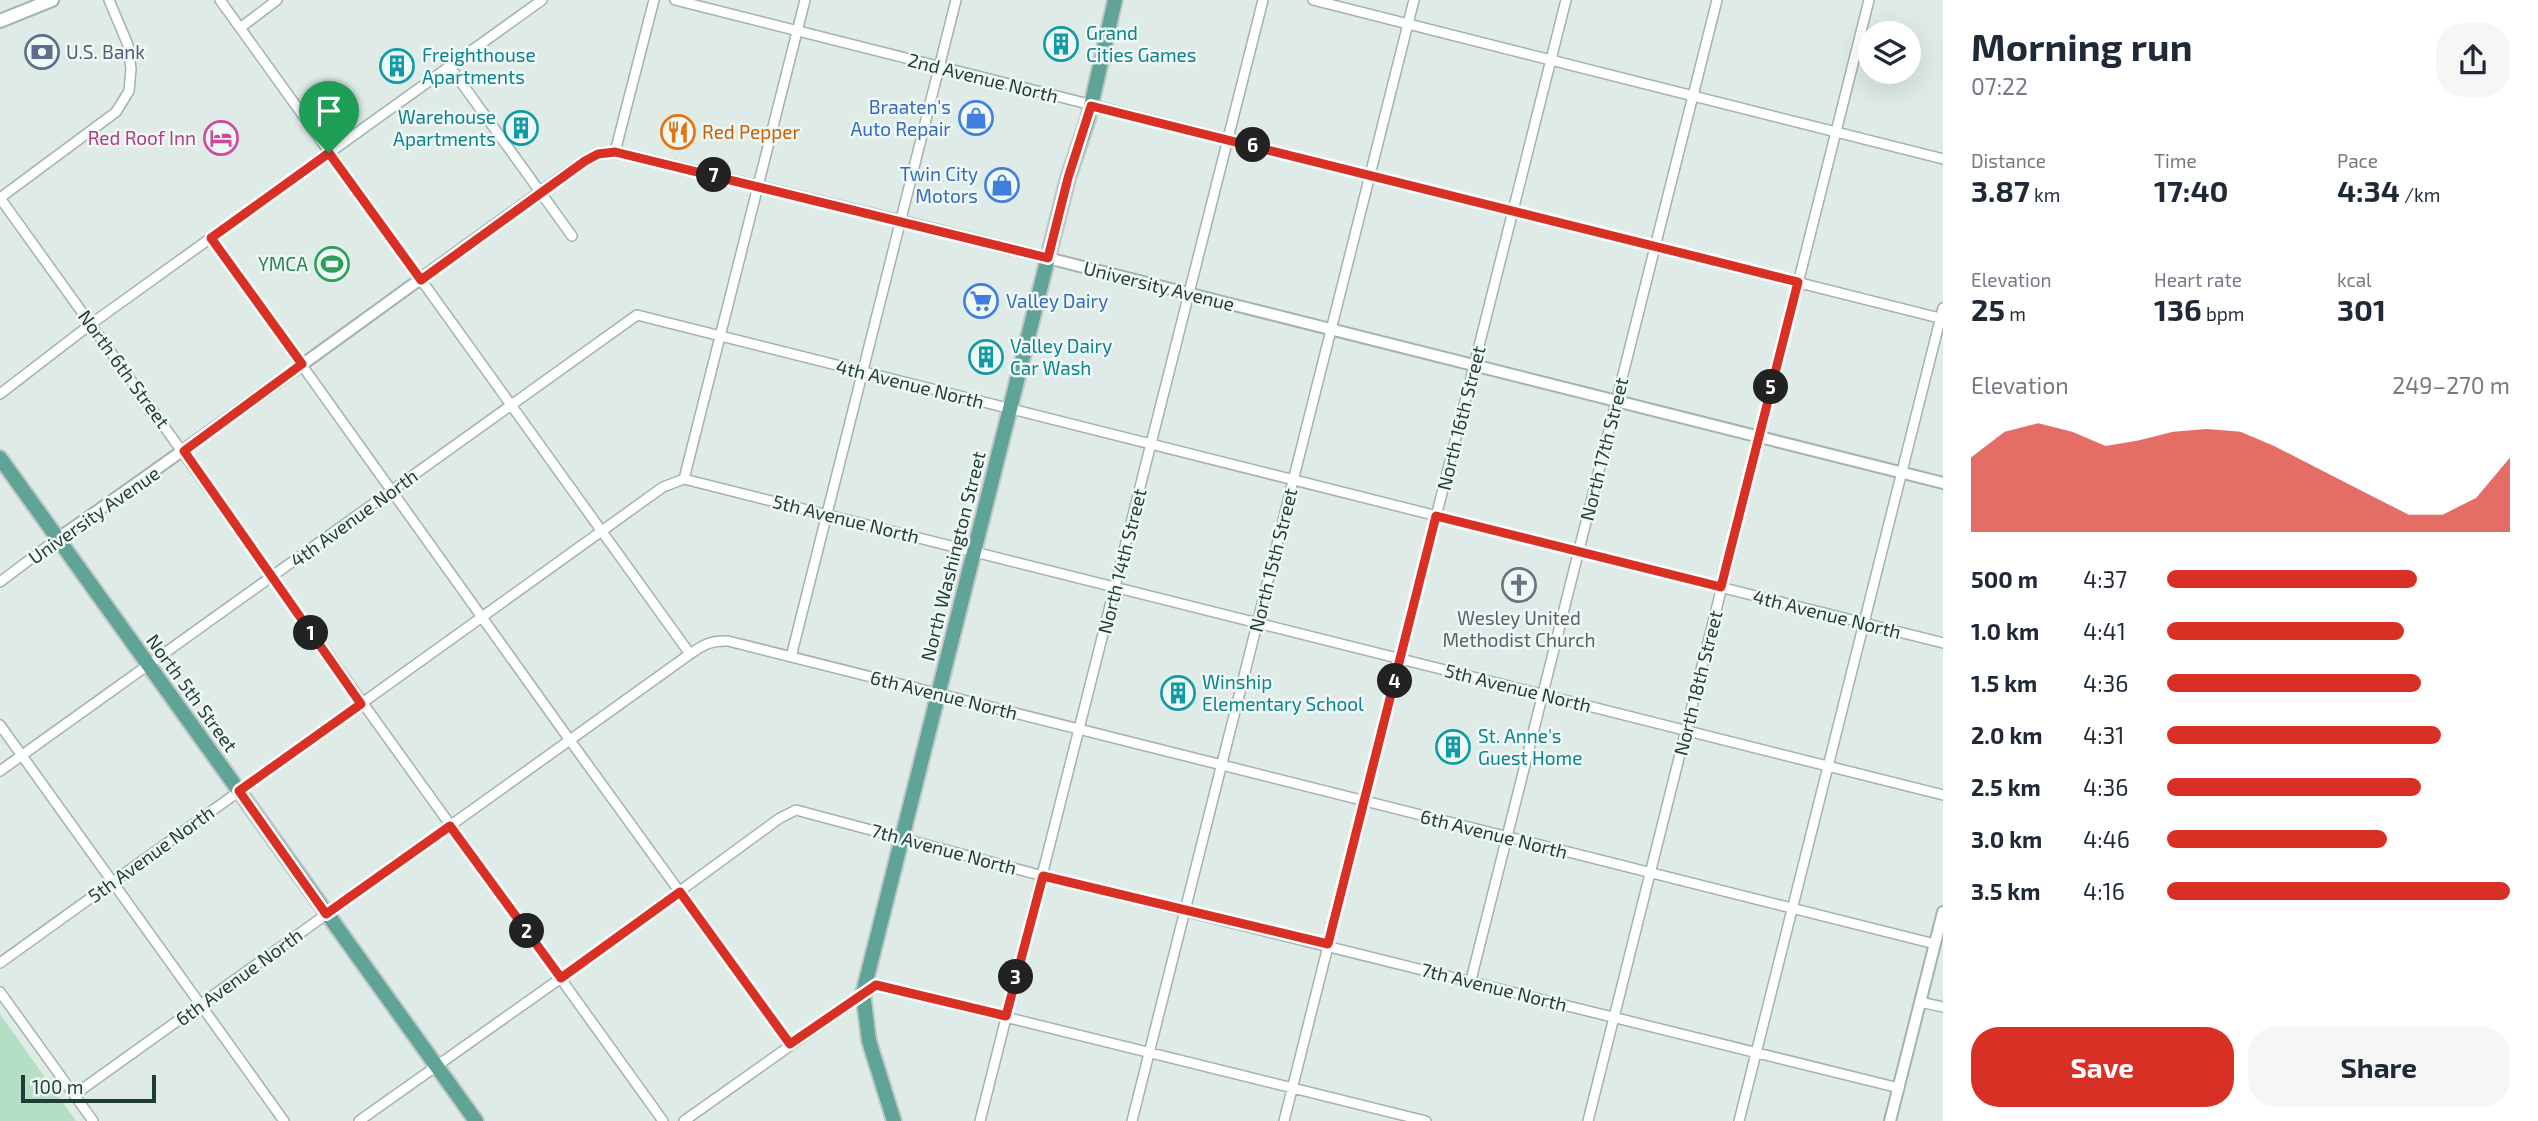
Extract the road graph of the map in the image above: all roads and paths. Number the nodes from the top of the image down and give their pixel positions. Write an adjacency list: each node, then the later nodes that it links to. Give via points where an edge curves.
1 (52, 0): 17 (main road)
2 (109, 0): 34 (street, via 128,45 129,91 116,112)
3 (219, 0): 19 (street)
4 (278, 0): 19 (street)
5 (542, 0): 23 (street)
6 (653, 0): 28 (street)
7 (675, 0): 20 (street, 2nd Avenue North)
8 (805, 0): 20 (street)
9 (956, 0): 22 (street)
10 (1115, 0): 25 (main road, North Washington Street)
11 (1263, 0): 27 (street, North 14th Street)
12 (1313, 0): 18 (street)
13 (1414, 0): 18 (street, North 15th Street)
14 (1566, 0): 21 (street, North 16th Street)
15 (1717, 0): 24 (street, North 17th Street)
16 (1869, 0): 26 (street, North 18th Street)
17 (0, 21)
18 (1408, 25): 21 (street); 31 (street, North 15th Street)
19 (240, 29): 29 (street)
20 (797, 31): 22 (street, 2nd Avenue North); 32 (street)
21 (1550, 60): 24 (street); 35 (street, North 16th Street)
22 (940, 66): 25 (street, 2nd Avenue North); 36 (street)
23 (450, 67): 29 (street); 33 (street)
24 (1693, 96): 26 (street); 39 (street, North 17th Street)
25 (1091, 106): 27 (street, 2nd Avenue North); 40 (main road, North Washington Street)
26 (1835, 132): 30 (street); 42 (street, North 18th Street)
27 (1227, 139): 31 (street, 2nd Avenue North); 43 (street, North 14th Street)
28 (615, 152): 32 (street, University Avenue); 33 (street, University Avenue, via 585,161)
29 (329, 153): 38 (street); 41 (street)
30 (1943, 159)
31 (1370, 175): 35 (street, 2nd Avenue North); 46 (street, North 15th Street)
32 (758, 186): 36 (street, University Avenue); 47 (street)
33 (541, 192): 37 (street); 41 (street, University Avenue)
34 (0, 198): 45 (street, North 6th Street)
35 (1513, 211): 39 (street, 2nd Avenue North); 49 (street, North 16th Street)
36 (901, 221): 40 (street, University Avenue); 50 (street)
37 (572, 236)
38 (211, 238): 45 (street); 48 (street)
39 (1655, 246): 42 (street, 2nd Avenue North); 52 (street, North 17th Street)
40 (1048, 258): 43 (street, University Avenue); 54 (main road, North Washington Street)
41 (421, 280): 48 (street, University Avenue); 53 (street)
42 (1798, 282): 44 (street, 2nd Avenue North); 55 (street, North 18th Street)
43 (1189, 294): 46 (street, University Avenue); 56 (street, North 14th Street)
44 (1942, 315): 59 (street)
45 (90, 324): 51 (street); 57 (street, North 6th Street)
46 (1331, 330): 49 (street, University Avenue); 61 (street, North 15th Street)
47 (720, 336): 50 (street, 4th Avenue North); 53 (street, 4th Avenue North, via 637,315); 60 (street)
48 (302, 364): 57 (street, University Avenue); 63 (street)
49 (1474, 365): 52 (street, University Avenue); 65 (street, North 16th Street)
50 (863, 372): 54 (street, 4th Avenue North); 64 (street)
51 (0, 394)
52 (1616, 401): 55 (street, University Avenue); 68 (street, North 17th Street)
53 (510, 404): 63 (street, 4th Avenue North); 66 (street)
54 (1010, 409): 56 (street, 4th Avenue North); 69 (main road, North Washington Street)
55 (1759, 437): 59 (street, University Avenue); 72 (street, North 18th Street)
56 (1151, 444): 61 (street, 4th Avenue North); 73 (street, North 14th Street)
57 (184, 451): 67 (street, University Avenue); 70 (street, North 6th Street)
58 (0, 458): 67 (main road, North 5th Street)
59 (1901, 472): 62 (street, University Avenue); 75 (street)
60 (684, 478): 64 (street, 5th Avenue North); 66 (street, 5th Avenue North, via 663,487)
61 (1293, 480): 65 (street, 4th Avenue North); 76 (street, North 15th Street)
62 (1943, 483)
63 (391, 491): 70 (street, 4th Avenue North); 74 (street)
64 (827, 514): 69 (street, 5th Avenue North); 79 (street)
65 (1436, 516): 68 (street, 4th Avenue North); 80 (street, North 16th Street)
66 (601, 531): 74 (street, 5th Avenue North); 78 (street)
67 (57, 539): 71 (street, University Avenue); 81 (main road, North 5th Street)
68 (1579, 551): 72 (street, 4th Avenue North); 83 (street, North 17th Street)
69 (974, 552): 73 (street, 5th Avenue North); 82 (main road, North Washington Street)
70 (272, 577): 81 (street, 4th Avenue North); 84 (street, North 6th Street)
71 (0, 582)
72 (1721, 587): 75 (street, 4th Avenue North); 87 (street, North 18th Street)
73 (1115, 588): 76 (street, 5th Avenue North); 86 (street, North 14th Street)
74 (482, 616): 84 (street, 5th Avenue North); 88 (street)
75 (1864, 622): 77 (street, 4th Avenue North); 91 (street)
76 (1257, 623): 80 (street, 5th Avenue North); 90 (street, North 15th Street)
77 (1943, 643)
78 (690, 654): 79 (street, 6th Avenue North, via 717,640); 88 (street, 6th Avenue North)
79 (791, 657): 82 (street, 6th Avenue North)
80 (1400, 659): 83 (street, 5th Avenue North); 95 (street, North 16th Street)
81 (148, 665): 89 (street, 4th Avenue North); 93 (main road, North 5th Street)
82 (938, 694): 86 (street, 6th Avenue North); 98 (main road, North Washington Street)
83 (1544, 694): 87 (street, 5th Avenue North); 97 (street, North 17th Street)
84 (361, 704): 93 (street, 5th Avenue North); 96 (street, North 6th Street)
85 (0, 725): 89 (street)
86 (1079, 729): 90 (street, 6th Avenue North); 100 (street, North 14th Street)
87 (1686, 730): 91 (street, 5th Avenue North); 99 (street, North 18th Street)
88 (569, 739): 96 (street, 6th Avenue North); 102 (street)
89 (22, 755): 92 (street, 4th Avenue North); 101 (street)
90 (1221, 766): 95 (street, 6th Avenue North); 103 (street, North 15th Street)
91 (1828, 766): 94 (street, 5th Avenue North); 104 (street)
92 (0, 771)
93 (239, 791): 101 (street, 5th Avenue North); 106 (main road, North 5th Street)
94 (1943, 795)
95 (1364, 801): 97 (street, 6th Avenue North); 107 (street, North 16th Street)
96 (450, 826): 106 (street, 6th Avenue North); 110 (street, North 6th Street)
97 (1506, 837): 99 (street, 6th Avenue North); 111 (street, North 17th Street)
98 (901, 838): 100 (street, 7th Avenue North); 102 (street, 7th Avenue North, via 796,810); 113 (main road, North Washington Street)
99 (1650, 874): 104 (street, 6th Avenue North); 118 (street, North 18th Street)
100 (1043, 876): 103 (street, 7th Avenue North); 117 (street, North 14th Street)
101 (112, 882): 109 (street, 5th Avenue North); 115 (street)
102 (680, 892): 110 (street, 7th Avenue North); 119 (street)
103 (1185, 909): 107 (street, 7th Avenue North); 120 (street, North 15th Street)
104 (1792, 909): 108 (street, 6th Avenue North); 121 (street)
105 (1943, 912): 108 (street)
106 (326, 914): 115 (street, 6th Avenue North); 122 (main road, North 5th Street)
107 (1328, 944): 111 (street, 7th Avenue North); 123 (street, North 16th Street)
108 (1935, 944): 114 (street)
109 (0, 963)
110 (561, 978): 122 (street, 7th Avenue North); 130 (street, North 6th Street)
111 (1471, 980): 118 (street, 7th Avenue North)
112 (0, 992): 125 (street)
113 (863, 993): 117 (street, via 876,985); 119 (street); 132 (main road, North Washington Street, via 869,1041)
114 (1920, 1002): 116 (street); 124 (street)
115 (200, 1004): 125 (street, 6th Avenue North); 127 (street)
116 (1943, 1007)
117 (1006, 1016): 120 (street); 133 (street, North 14th Street)
118 (1614, 1017): 121 (street, 7th Avenue North); 137 (street, North 18th Street)
119 (790, 1044): 131 (street)
120 (1150, 1052): 123 (street); 134 (street, North 15th Street)
121 (1757, 1052): 124 (street, 7th Avenue North); 138 (street)
122 (436, 1066): 128 (street, 7th Avenue North); 129 (main road, North 5th Street)
123 (1292, 1087): 135 (street, North 16th Street); 136 (street)
124 (1899, 1088): 139 (street)
125 (75, 1095): 126 (street)
126 (93, 1121)
127 (284, 1121)
128 (359, 1121)
129 (476, 1121)
130 (663, 1121)
131 (684, 1121)
132 (894, 1121)
133 (980, 1121)
134 (1132, 1121)
135 (1284, 1121)
136 (1426, 1121)
137 (1588, 1121)
138 (1740, 1121)
139 (1891, 1121)

